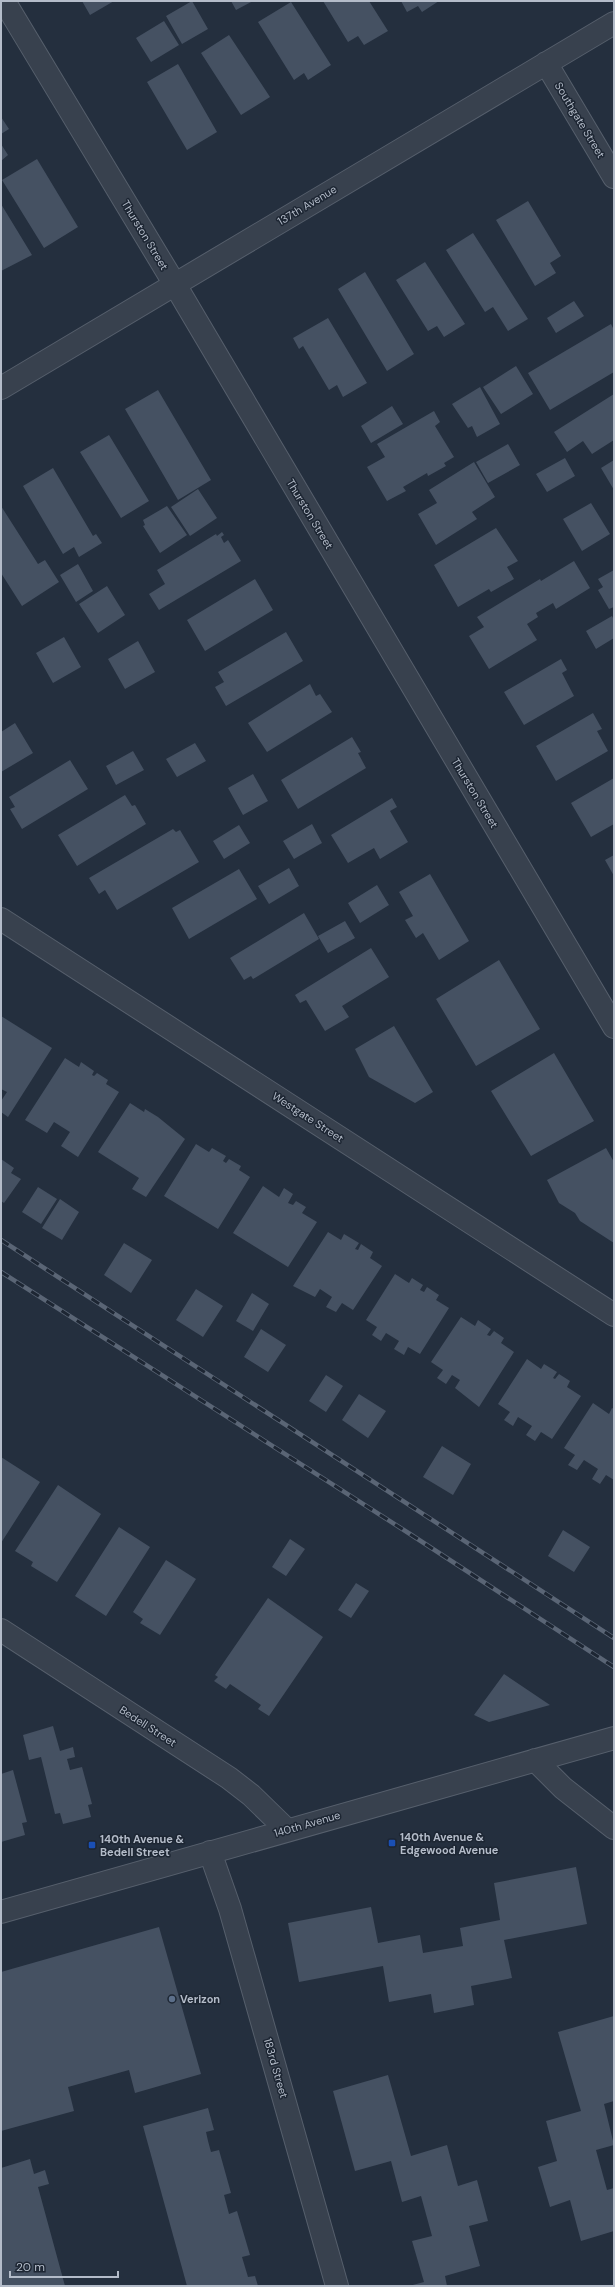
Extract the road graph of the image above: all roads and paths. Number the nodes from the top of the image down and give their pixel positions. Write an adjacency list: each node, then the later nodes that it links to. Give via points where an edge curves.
1 (4, 1): 5 (street, Thurston Street)
2 (614, 23): 3 (street, 137th Avenue)
3 (546, 63): 4 (street, Southgate Street); 5 (street, 137th Avenue)
4 (614, 177)
5 (174, 283): 6 (street, 137th Avenue); 8 (street, Thurston Street)
6 (1, 388)
7 (1, 919): 9 (street, Westgate Street)
8 (614, 1028)
9 (614, 1315)
10 (1, 1630): 14 (street, Bedell Street, via 229,1778 251,1795)
11 (614, 1738): 12 (street, 140th Avenue)
12 (535, 1760): 13 (street, via 563,1788); 14 (street, 140th Avenue)
13 (614, 1828)
14 (287, 1830): 15 (street, 140th Avenue)
15 (210, 1852): 16 (street, 140th Avenue); 17 (street, 183rd Street, via 230,1909)
16 (1, 1912)
17 (337, 2286)

